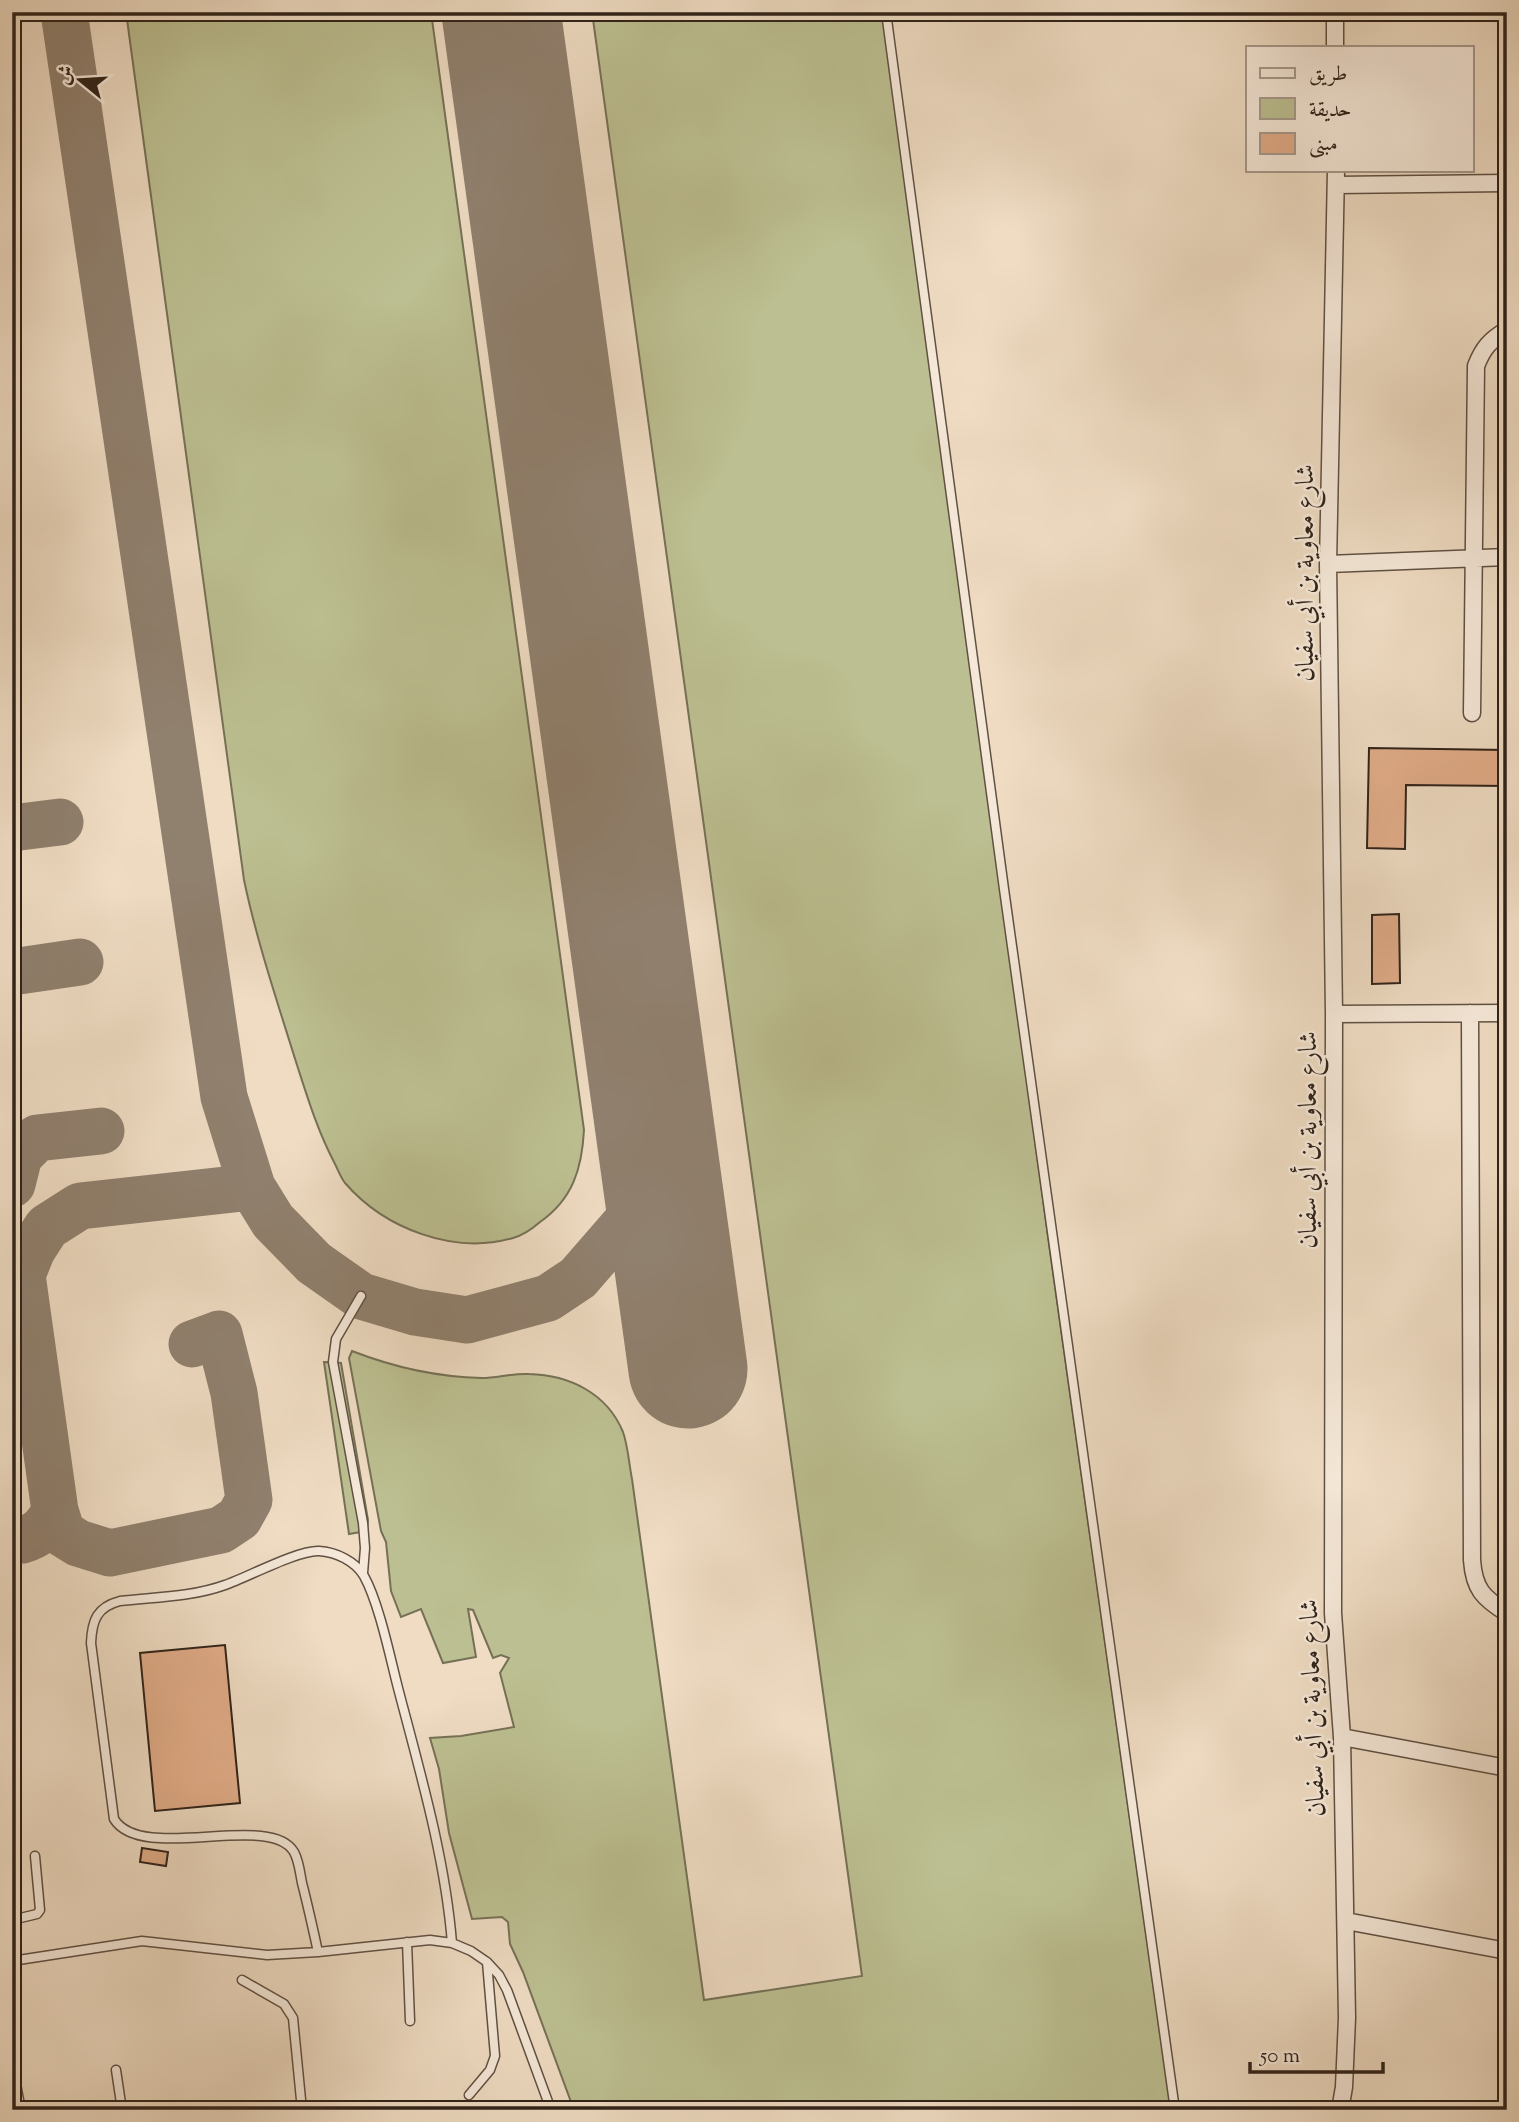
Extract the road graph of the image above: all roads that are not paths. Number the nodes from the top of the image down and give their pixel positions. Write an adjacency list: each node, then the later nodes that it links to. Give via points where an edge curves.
1 (886, 12): 39 (lane)
2 (1335, 12): 3 (street)
3 (1335, 46)
4 (1336, 178): 5 (street); 9 (street, شارع معاوية بن أبي سفيان)
5 (1507, 183)
6 (1507, 330): 8 (street, via 1491,339 1476,366)
7 (1507, 557): 8 (street)
8 (1474, 558): 9 (street); 10 (street)
9 (1328, 564): 13 (street, شارع معاوية بن أبي سفيان)
10 (1472, 713)
11 (1470, 1013): 12 (street); 13 (street); 16 (street, via 1472,1560 1478,1589)
12 (1507, 1013)
13 (1334, 1014): 17 (street, شارع معاوية بن أبي سفيان, via 1333,1613)
14 (361, 1296): 15 (lane, via 336,1339 333,1362 363,1523)
15 (363, 1573): 23 (lane, via 392,1666 444,1873); 25 (lane, via 334,1553 300,1554 205,1591 106,1604 92,1627 118,1825 154,1837 242,1836 288,1845 297,1861)
16 (1507, 1612)
17 (1342, 1737): 18 (street); 21 (street, شارع معاوية بن أبي سفيان)
18 (1507, 1768)
19 (35, 1856): 20 (lane, via 40,1910)
20 (12, 1920)
21 (1346, 1921): 24 (street); 40 (street, شارع معاوية بن أبي سفيان, via 1347,2018)
22 (407, 1942): 23 (lane); 25 (lane); 31 (lane)
23 (452, 1943): 28 (lane)
24 (1507, 1951)
25 (318, 1952): 27 (lane, via 244,1954 142,1941)
26 (12, 1953): 27 (lane)
27 (13, 1961): 30 (lane)
28 (487, 1962): 34 (lane, via 495,2056 490,2070); 38 (lane, via 507,1990)
29 (242, 1980): 37 (lane, via 284,2004 293,2018)
30 (12, 1984)
31 (410, 2021)
32 (12, 2064): 35 (lane)
33 (116, 2070): 36 (lane)
34 (469, 2095)
35 (21, 2110)
36 (122, 2110)
37 (302, 2110)
38 (551, 2110)
39 (1175, 2110)
40 (1340, 2110)

